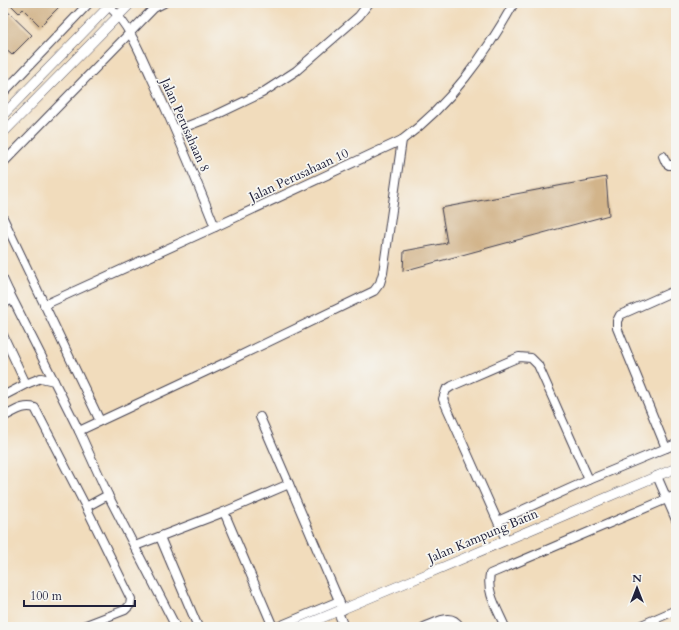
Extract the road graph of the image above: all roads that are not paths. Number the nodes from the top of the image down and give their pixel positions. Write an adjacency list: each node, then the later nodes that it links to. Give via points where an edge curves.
1 (88, 3): 9 (street)
2 (131, 3): 7 (street)
3 (164, 3): 8 (street, via 154,8)
4 (369, 3): 11 (street, via 359,16 296,71 262,93)
5 (514, 3): 13 (street, Jalan Perusahaan 10, via 498,31 446,102)
6 (110, 4): 7 (street, Jalan Perusahaan 8); 10 (street)
7 (119, 15): 8 (street, Jalan Perusahaan 8); 12 (street)
8 (130, 32): 11 (street, Jalan Perusahaan 8); 15 (street)
9 (3, 93)
10 (3, 115)
11 (177, 130): 18 (street, Jalan Perusahaan 8)
12 (3, 133)
13 (402, 140): 18 (street, Jalan Perusahaan 10); 30 (street, via 383,273 374,291)
14 (663, 156): 16 (street, via 666,163)
15 (3, 163)
16 (676, 165)
17 (3, 218): 23 (street)
18 (215, 227): 23 (street, Jalan Perusahaan 10)
19 (3, 279): 21 (street)
20 (676, 290): 33 (street, via 620,315 617,321 617,328)
21 (9, 292): 22 (street, via 9,301); 25 (street)
22 (3, 304)
23 (44, 305): 30 (street)
24 (3, 335): 26 (street)
25 (54, 381): 26 (street, via 41,378); 31 (street)
26 (26, 384): 27 (street)
27 (3, 396)
28 (3, 417): 41 (street, via 24,406 35,408)
29 (260, 417): 37 (street)
30 (100, 421): 31 (street)
31 (79, 432): 38 (street)
32 (676, 444): 33 (street)
33 (666, 448): 36 (street)
34 (676, 468): 35 (street, Jalan Kampung Batin)
35 (657, 476): 40 (street); 46 (street, Jalan Kampung Batin)
36 (589, 480): 44 (street); 44 (street, via 538,365 531,358 520,357 452,386 446,390 443,399)
37 (289, 484): 42 (street); 48 (street)
38 (108, 495): 41 (street); 47 (street)
39 (676, 495): 40 (street)
40 (667, 499): 43 (street); 60 (street, via 490,574 489,590)
41 (86, 507): 51 (street, via 131,599 130,606 125,610)
42 (224, 512): 45 (street); 54 (street)
43 (676, 520)
44 (498, 521): 46 (street)
45 (160, 537): 47 (street); 53 (street)
46 (506, 540): 50 (street, Jalan Kampung Batin)
47 (135, 546): 52 (street)
48 (339, 601): 50 (street); 55 (street)
49 (676, 610): 61 (street)
50 (340, 611): 56 (street, Jalan Kampung Batin); 57 (street)
51 (81, 627)
52 (176, 627)
53 (198, 627)
54 (273, 627)
55 (277, 627)
56 (300, 627)
57 (344, 627)
58 (424, 627): 59 (street, via 444,619 457,621)
59 (460, 627)
60 (505, 627)
61 (637, 627)

